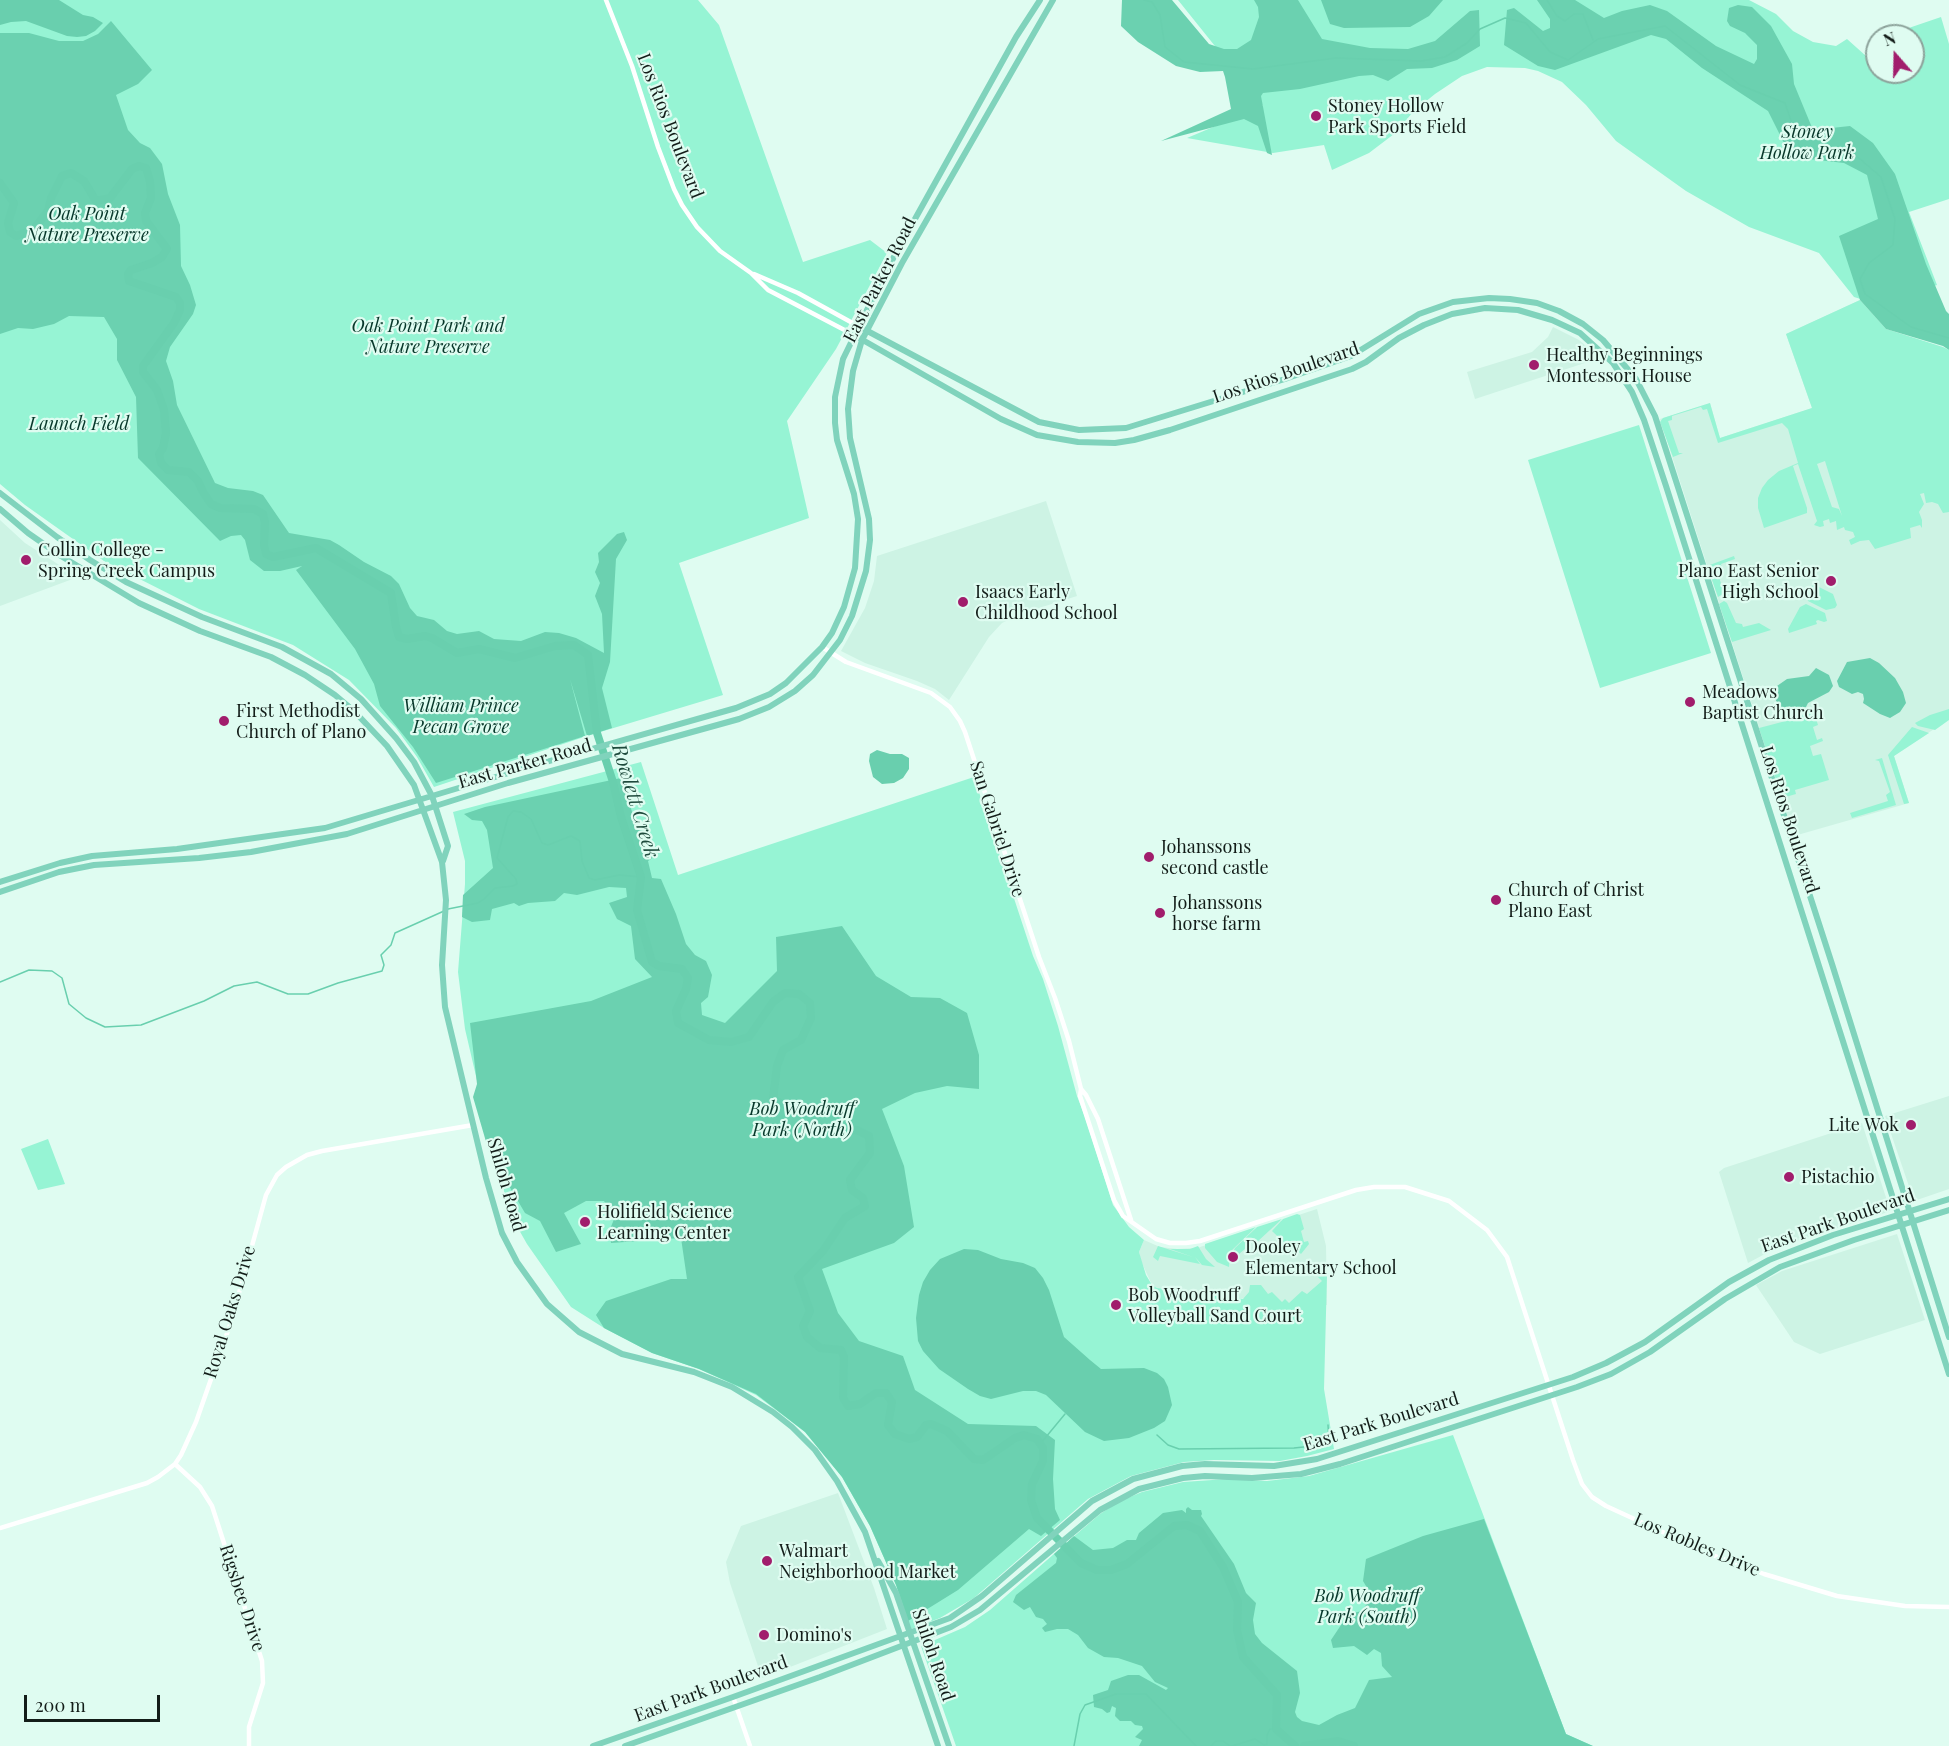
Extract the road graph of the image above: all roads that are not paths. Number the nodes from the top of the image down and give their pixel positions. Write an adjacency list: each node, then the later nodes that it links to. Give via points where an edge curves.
1 (606, 0): 6 (street, Los Rios Boulevard, via 682,205 708,240)
2 (1040, 0): 4 (main road, East Parker Road)
3 (1053, 0): 5 (main road, East Parker Road)
4 (957, 143): 5 (main road); 7 (main road, East Parker Road)
5 (967, 150): 8 (main road, East Parker Road)
6 (751, 273): 7 (street, Los Rios Boulevard); 9 (street, Los Rios Boulevard, via 768,290)
7 (858, 326): 8 (main road, Los Rios Boulevard); 9 (main road, East Parker Road)
8 (867, 330): 10 (main road, East Parker Road); 23 (main road, Los Rios Boulevard, via 1039,422 1078,430 1102,430 1126,428 1334,362 1358,352 1419,314 1453,302 1510,299 1559,311 1603,340 1636,379 1655,416)
9 (854, 335): 10 (main road, Los Rios Boulevard); 17 (main road, East Parker Road, via 840,371 835,423 854,494 857,553 844,607)
10 (862, 340): 18 (main road, East Parker Road, via 853,371 850,438 867,505 870,540 866,571 852,616); 24 (main road, Los Rios Boulevard, via 1037,435 1115,443 1170,430 1352,369 1400,338 1452,314 1505,309 1552,320 1580,333 1613,363 1632,392)
11 (0, 493): 13 (main road, Shiloh Road)
12 (0, 509): 14 (main road, Shiloh Road, via 28,533)
13 (102, 567): 14 (main road); 15 (main road, Shiloh Road, via 177,606)
14 (96, 578): 16 (main road, Shiloh Road, via 155,611)
15 (232, 628): 16 (main road); 26 (main road, Shiloh Road, via 270,641 309,661 361,699 414,762)
16 (228, 642): 27 (main road, Shiloh Road, via 271,657 335,695 387,746)
17 (822, 647): 18 (street, San Gabriel Drive); 19 (main road, East Parker Road)
18 (831, 654): 20 (main road, East Parker Road); 44 (street, San Gabriel Drive, via 931,693 950,707 960,721 1056,998)
19 (781, 686): 20 (main road); 21 (main road, East Parker Road)
20 (788, 695): 22 (main road, East Parker Road)
21 (736, 708): 22 (main road); 26 (main road, East Parker Road)
22 (740, 719): 29 (main road, East Parker Road)
23 (1756, 732): 24 (main road); 28 (main road, Los Rios Boulevard)
24 (1746, 736): 25 (main road, Los Rios Boulevard)
25 (1760, 779): 28 (main road, via 1771,801); 47 (main road, Los Rios Boulevard)
26 (432, 796): 27 (main road, East Parker Road); 29 (main road, Shiloh Road)
27 (420, 799): 30 (main road, Shiloh Road); 31 (main road, East Parker Road, via 346,822)
28 (1780, 803): 46 (main road, Los Rios Boulevard)
29 (435, 806): 30 (main road, East Parker Road); 37 (main road, Shiloh Road, via 448,846)
30 (424, 810): 32 (main road, East Parker Road, via 358,831); 37 (main road, Shiloh Road)
31 (279, 835): 32 (main road); 33 (main road, East Parker Road)
32 (280, 847): 35 (main road, East Parker Road)
33 (156, 851): 34 (main road, East Parker Road); 35 (main road)
34 (92, 856): 36 (main road, East Parker Road); 38 (main road)
35 (157, 861): 38 (main road, East Parker Road)
36 (63, 862): 39 (main road); 40 (main road, East Parker Road)
37 (442, 862): 45 (main road, Shiloh Road, via 446,900 442,966 445,1007)
38 (94, 865): 39 (main road, East Parker Road)
39 (66, 871): 42 (main road, East Parker Road)
40 (19, 876): 41 (main road, East Parker Road); 42 (main road)
41 (0, 882)
42 (22, 884): 43 (main road, East Parker Road)
43 (0, 892)
44 (1081, 1089): 52 (street, San Gabriel Drive, via 1098,1119); 52 (street, San Gabriel Drive, via 1114,1200 1123,1216)
45 (473, 1125): 63 (street, Royal Oaks Drive, via 315,1153 277,1175 266,1195 234,1311 196,1422); 65 (main road, Shiloh Road, via 502,1233 547,1304 579,1332 604,1346 732,1387 773,1412 806,1441 827,1467)
46 (1886, 1138): 47 (main road); 50 (main road, Los Rios Boulevard)
47 (1875, 1142): 51 (main road, Los Rios Boulevard)
48 (1949, 1199): 50 (main road, East Park Boulevard)
49 (1949, 1210): 53 (main road, East Park Boulevard)
50 (1910, 1211): 51 (main road, East Park Boulevard); 53 (main road, Los Rios Boulevard)
51 (1898, 1215): 54 (main road, Los Rios Boulevard); 55 (main road, East Park Boulevard)
52 (1131, 1220): 61 (street, San Gabriel Drive, via 1156,1239 1186,1243 1356,1190 1405,1187 1440,1197 1487,1230 1507,1257)
53 (1913, 1222): 54 (main road, East Park Boulevard); 57 (main road, Los Rios Boulevard)
54 (1902, 1226): 56 (main road, East Park Boulevard); 58 (main road, Los Rios Boulevard)
55 (1788, 1251): 56 (main road); 61 (main road, East Park Boulevard, via 1729,1282 1622,1355)
56 (1793, 1262): 62 (main road, East Park Boulevard, via 1738,1290 1626,1366)
57 (1935, 1293): 58 (main road); 59 (main road, Los Rios Boulevard)
58 (1924, 1294): 60 (main road, Los Rios Boulevard)
59 (1949, 1337)
60 (1949, 1374)
61 (1549, 1384): 62 (street, San Gabriel Drive); 67 (main road, East Park Boulevard, via 1317,1459 1274,1466 1205,1464 1133,1479 1092,1502 966,1608)
62 (1552, 1395): 66 (street, Los Robles Drive, via 1582,1485 1606,1506 1735,1564 1837,1596 1905,1606); 69 (main road, East Park Boulevard, via 1301,1474 1205,1476 1161,1483 1120,1498 973,1614)
63 (175, 1464): 64 (street, Royal Oaks Drive, via 147,1483); 73 (street, Rigsbee Drive, via 200,1487 212,1506 262,1661 262,1683 249,1727)
64 (0, 1528)
65 (869, 1544): 67 (main road, Shiloh Road, via 896,1593); 68 (main road, Shiloh Road)
66 (1949, 1607)
67 (910, 1634): 68 (main road, East Park Boulevard); 69 (main road, Shiloh Road)
68 (902, 1637): 70 (main road, Shiloh Road); 71 (main road, East Park Boulevard)
69 (913, 1643): 70 (main road, East Park Boulevard); 78 (main road, Shiloh Road)
70 (905, 1646): 72 (main road, East Park Boulevard); 77 (main road, Shiloh Road)
71 (734, 1697): 72 (street); 74 (main road, East Park Boulevard)
72 (737, 1707): 75 (main road, East Park Boulevard); 76 (street)
73 (249, 1746)
74 (593, 1746)
75 (625, 1746)
76 (750, 1746)
77 (938, 1746)
78 (949, 1746)

